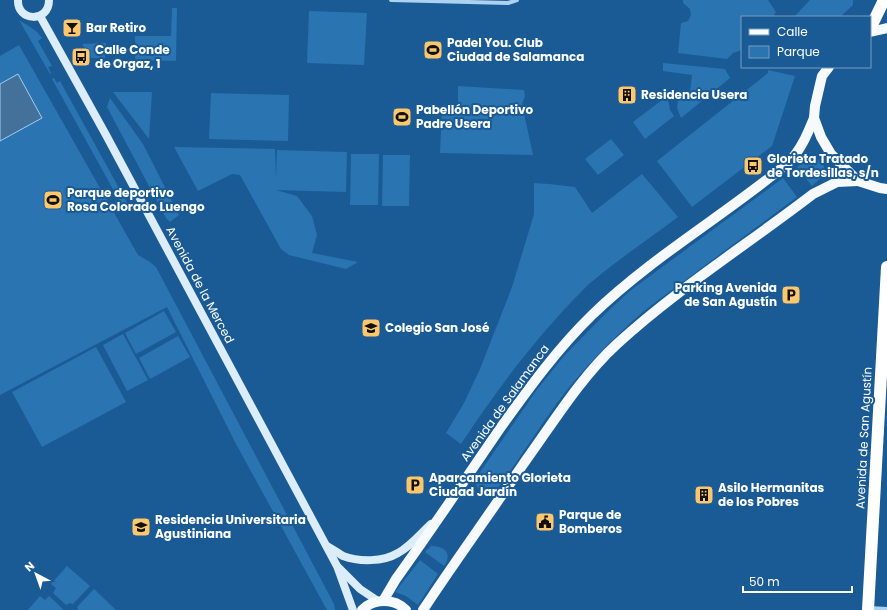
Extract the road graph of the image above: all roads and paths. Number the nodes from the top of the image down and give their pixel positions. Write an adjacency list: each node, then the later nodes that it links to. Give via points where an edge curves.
1 (18, 0): 6 (main road, via 19,8 26,15)
2 (49, 0): 6 (main road, via 47,9)
3 (391, 0): 4 (street, via 508,3)
4 (517, 0)
5 (884, 0): 7 (highway)
6 (40, 16): 16 (main road, Avenida de la Merced)
7 (871, 27)
8 (887, 28): 9 (main road)
9 (871, 32)
10 (828, 68): 11 (main road, via 822,76)
11 (814, 118): 12 (main road, via 831,154); 15 (main road, Avenida de Salamanca, via 805,140 788,163 627,284 592,315 556,354 530,388)
12 (858, 181): 13 (main road); 24 (main road, via 837,182 813,194 651,315 616,345 560,413)
13 (887, 189)
14 (887, 268): 19 (highway, Avenida de San Agustín)
15 (442, 512): 16 (main road, via 409,546 387,557 376,560 358,559 342,555); 18 (main road, Avenida de Salamanca)
16 (327, 546): 17 (main road, Avenida de la Merced)
17 (337, 566): 18 (main road, Avenida de la Merced, via 360,589); 21 (main road, Avenida de la Merced)
18 (380, 601): 22 (main road); 23 (main road, via 397,604)
19 (868, 609): 20 (street)
20 (887, 609)
21 (353, 610)
22 (362, 610)
23 (406, 610)
24 (423, 610)

